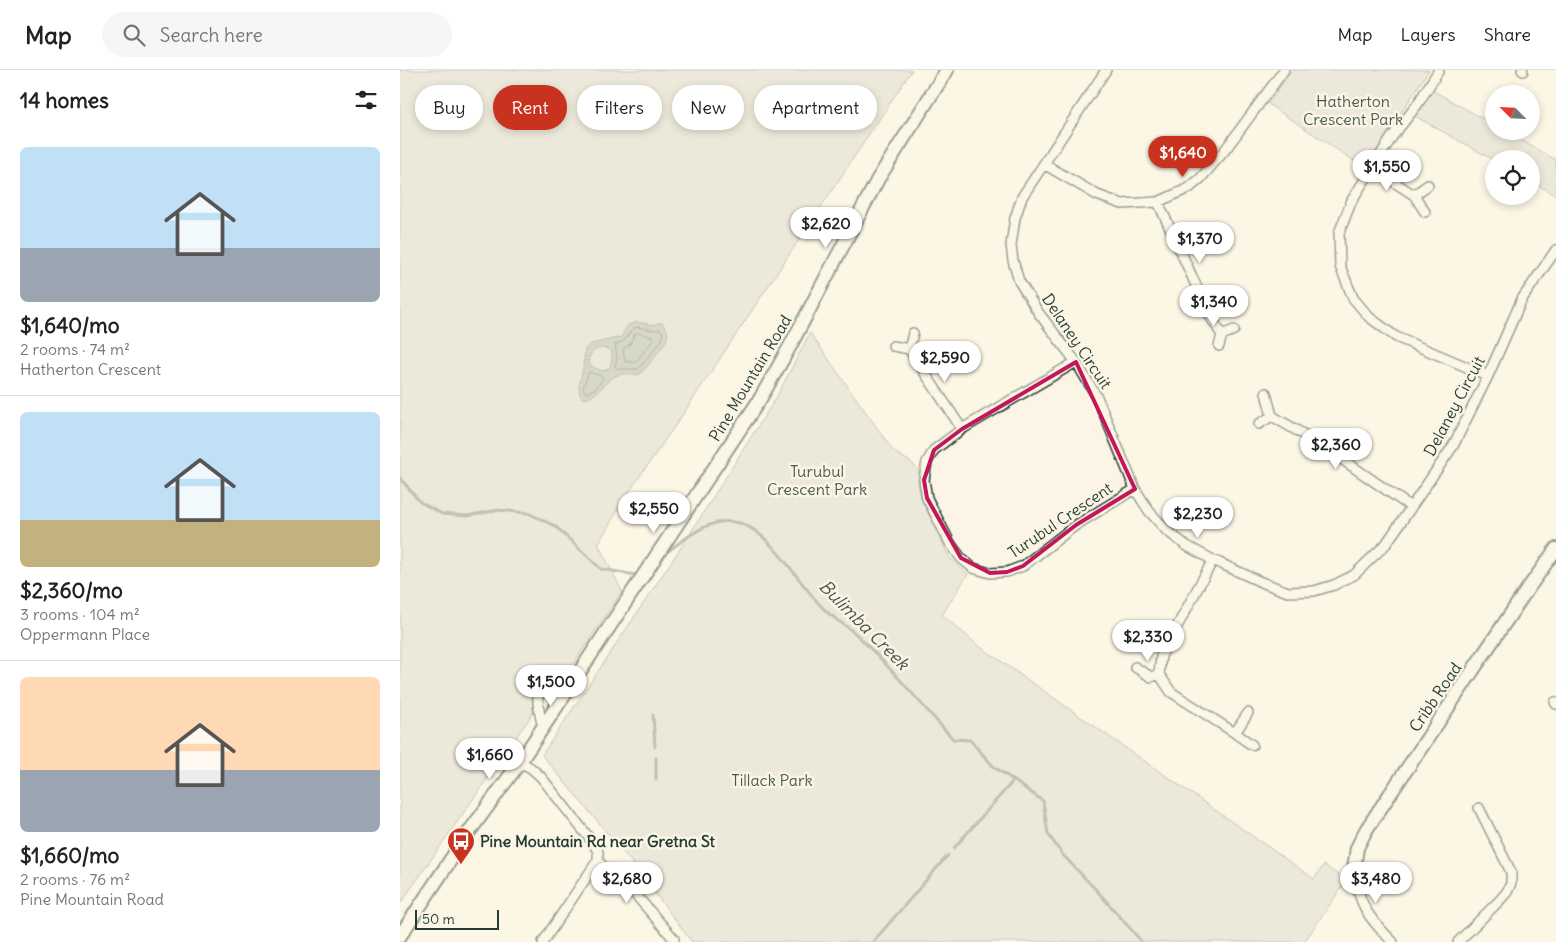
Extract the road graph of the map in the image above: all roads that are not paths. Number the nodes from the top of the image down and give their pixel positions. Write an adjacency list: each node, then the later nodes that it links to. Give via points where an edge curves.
1 (947, 70): 30 (main road, Pine Mountain Road, via 878,179 774,375)
2 (1106, 70): 5 (street, Delaney Circuit)
3 (1284, 70): 9 (street, via 1200,179 1189,188)
4 (1438, 70): 6 (street)
5 (1044, 164): 9 (street, via 1097,195 1122,204); 18 (street, Delaney Circuit, via 1022,197 1015,218 1011,244 1013,261 1019,281)
6 (1372, 168): 8 (street); 19 (street, via 1352,200 1338,233 1340,266 1353,298 1369,317 1396,337)
7 (1428, 185): 8 (street)
8 (1414, 195): 10 (street)
9 (1158, 202): 14 (street, via 1210,316)
10 (1425, 212)
11 (1556, 250): 19 (street, Delaney Circuit, via 1522,299)
12 (1234, 330): 14 (street)
13 (914, 333): 17 (street)
14 (1222, 335): 16 (street)
15 (893, 346): 17 (street)
16 (1219, 346)
17 (909, 350): 23 (street)
18 (1076, 362): 23 (street, Turubul Crescent); 24 (street, Delaney Circuit, via 1097,397)
19 (1488, 376): 25 (street, Delaney Circuit, via 1453,446)
20 (1266, 393): 21 (street)
21 (1272, 416): 22 (street); 25 (street, via 1320,444)
22 (1259, 424)
23 (962, 429): 24 (street, Turubul Crescent, via 934,450 927,462 924,480 927,498 950,544 961,558 973,568 990,574 1022,566 1076,525)
24 (1135, 489): 27 (street, Delaney Circuit, via 1167,531)
25 (1411, 507): 27 (street, Delaney Circuit, via 1386,544 1354,575 1314,591 1288,592)
26 (1556, 549): 38 (main road, Cribb Road, via 1366,830 1357,848)
27 (1213, 560): 29 (street, via 1161,656)
28 (1135, 667): 29 (street, via 1151,677)
29 (1159, 674): 33 (street, via 1172,692)
30 (565, 694): 32 (main road, Pine Mountain Road); 32 (street, via 552,687 542,687 538,701)
31 (1248, 714): 33 (street)
32 (543, 727): 35 (main road, Pine Mountain Road)
33 (1235, 733): 34 (street)
34 (1252, 745)
35 (520, 762): 37 (street, via 541,777 594,844); 39 (main road, Pine Mountain Road)
36 (1479, 808): 43 (street, via 1511,872 1511,883 1499,902)
37 (598, 860): 40 (street); 41 (street, via 604,868 615,871)
38 (1354, 868): 42 (street, via 1362,905)
39 (400, 936)
40 (544, 942)
41 (674, 942)
42 (1393, 942)
43 (1458, 942)

